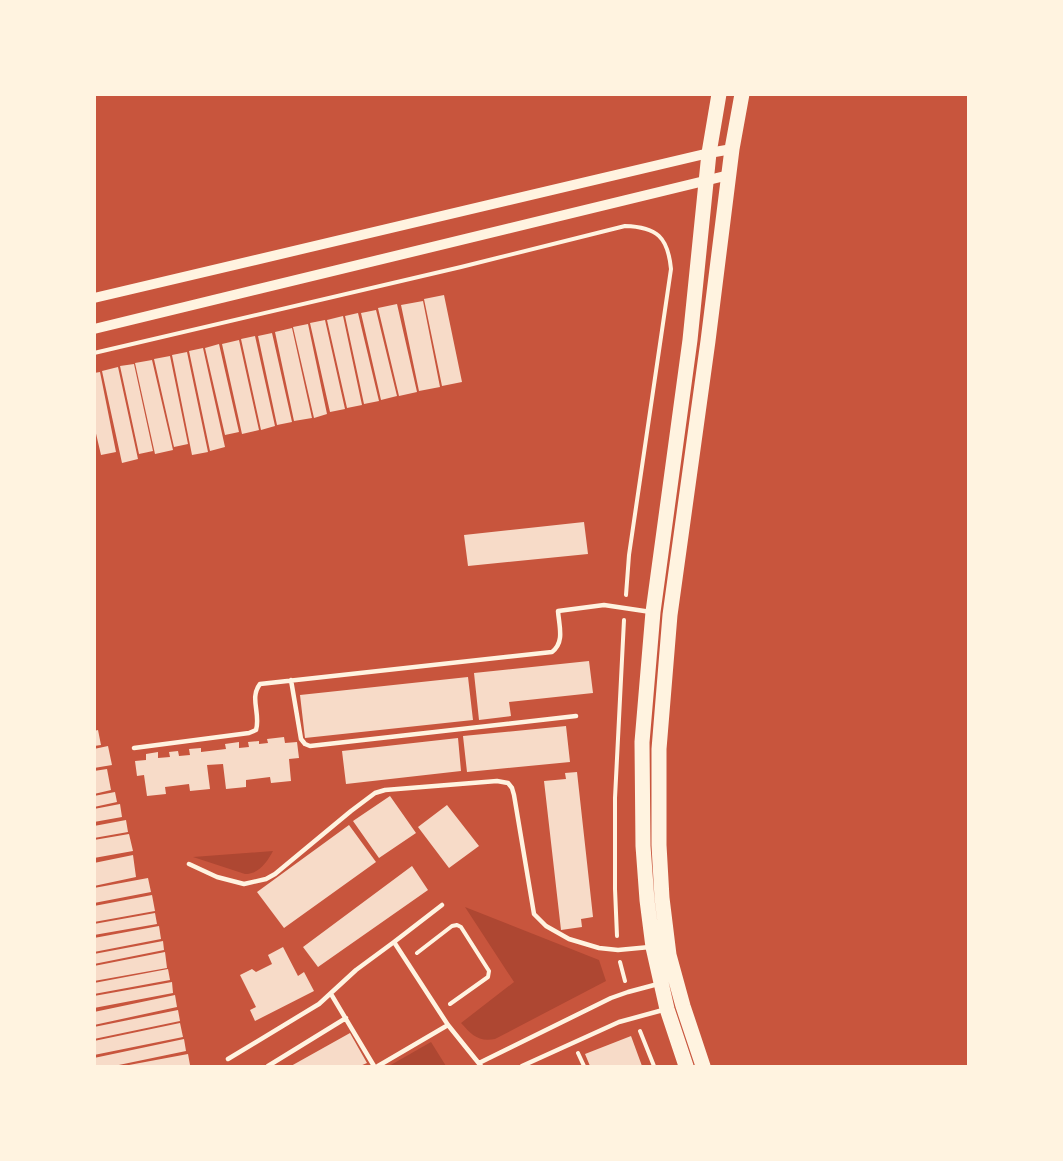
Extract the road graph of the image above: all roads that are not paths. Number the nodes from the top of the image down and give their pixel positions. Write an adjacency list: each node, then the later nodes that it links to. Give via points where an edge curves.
1 (719, 94): 4 (main road)
2 (742, 94): 3 (main road)
3 (732, 149): 4 (street); 5 (main road)
4 (709, 153): 6 (main road); 7 (street)
5 (729, 175): 6 (street); 28 (main road, via 670,615 659,749 659,845 669,955)
6 (706, 180): 8 (street); 9 (main road, via 690,339)
7 (94, 298)
8 (94, 329)
9 (653, 612): 10 (lane, via 604,605 558,611 560,640 552,652); 16 (main road, via 642,742 643,846)
10 (291, 680): 11 (lane, via 301,739 310,746); 12 (lane, via 260,684 255,690 256,730)
11 (576, 716)
12 (134, 748)
13 (189, 864): 16 (lane, via 217,877 244,884 257,882 275,874 375,793 497,781 508,783 514,795 534,914 569,939 599,948)
14 (442, 905): 15 (lane)
15 (394, 942): 18 (lane); 21 (lane)
16 (653, 947): 17 (main road)
17 (661, 983): 19 (main road); 23 (lane, via 611,998)
18 (331, 994): 20 (lane); 22 (lane)
19 (667, 1009): 26 (lane, via 635,1017); 27 (main road)
20 (346, 1018): 24 (lane); 25 (lane)
21 (448, 1025): 23 (lane); 25 (lane)
22 (228, 1059)
23 (480, 1065)
24 (268, 1066)
25 (376, 1066)
26 (522, 1066)
27 (686, 1066)
28 (703, 1066)

